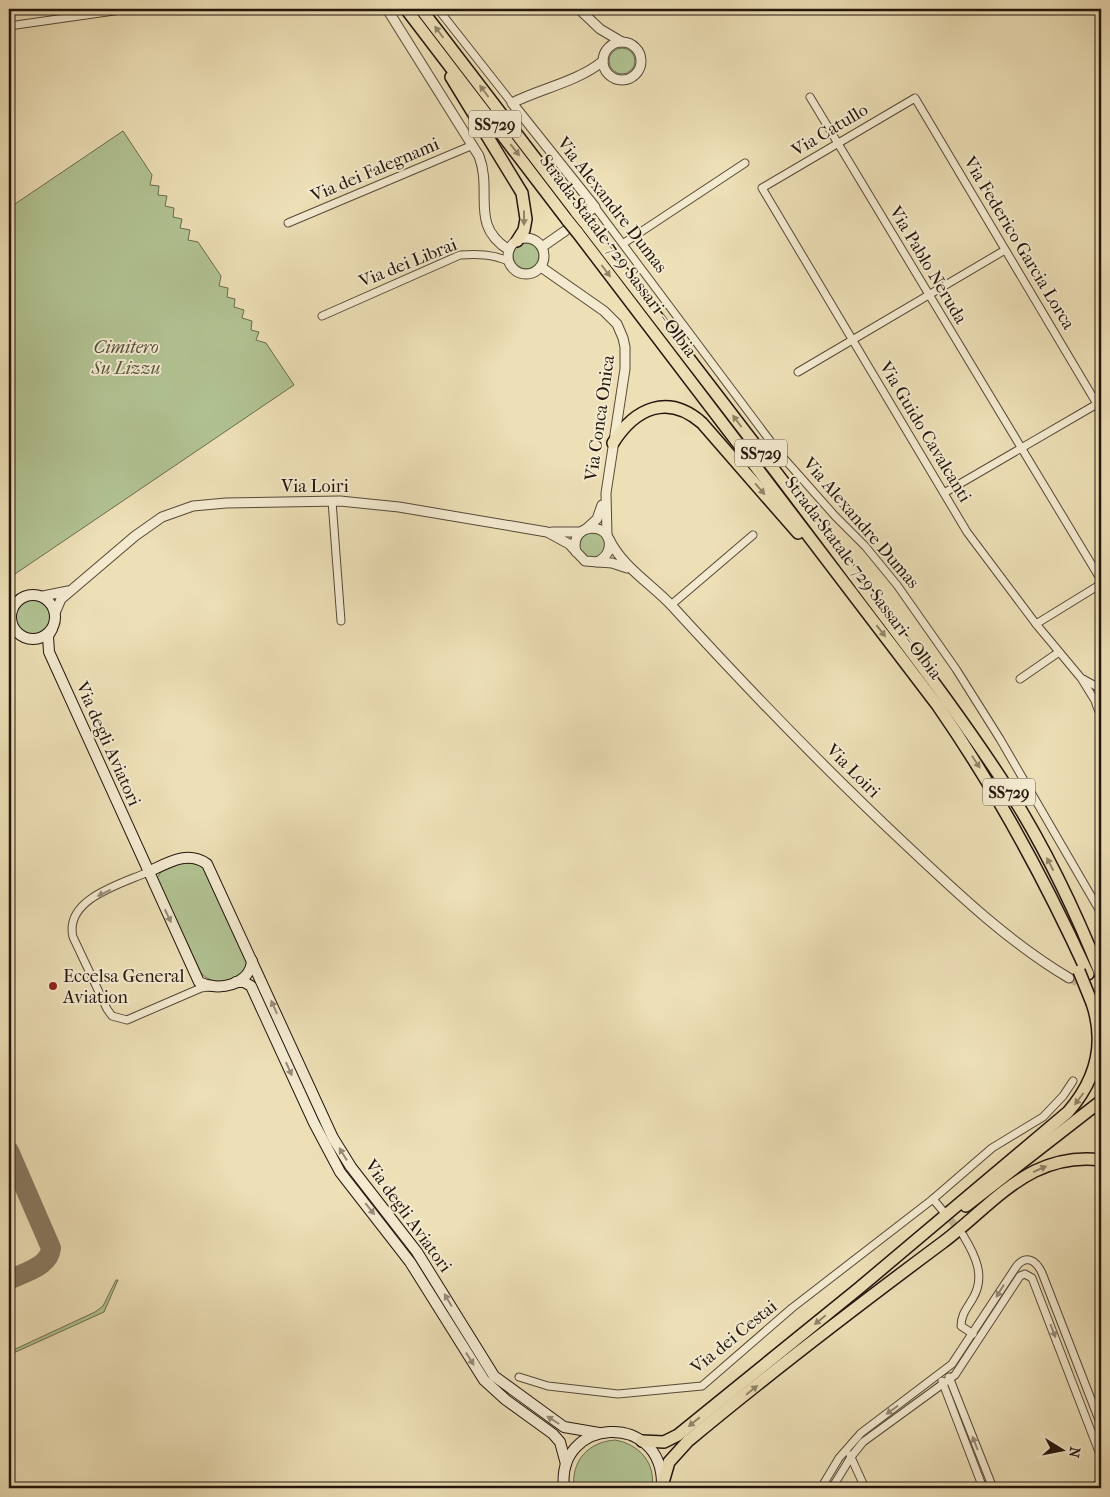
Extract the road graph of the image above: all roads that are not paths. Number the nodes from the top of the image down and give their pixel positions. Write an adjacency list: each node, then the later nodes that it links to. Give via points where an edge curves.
1 (128, 9): 7 (street)
2 (387, 9): 19 (street)
3 (406, 9): 8 (highway, Strada Statale 729 Sassari - Olbia / SS729)
4 (421, 9): 24 (highway, Strada Statale 729 Sassari - Olbia / SS729, one-way to 4)
5 (438, 9): 17 (street, Via Alexandre Dumas)
6 (580, 9): 9 (street)
7 (9, 26)
8 (421, 28): 24 (highway, Strada Statale 729 Sassari - Olbia / SS729, one-way to 24); 26 (highway, one-way to 26, via 522,193 526,219)
9 (600, 29): 10 (street); 11 (street)
10 (622, 42): 11 (street, via 611,45); 14 (street, via 637,50 640,67 628,79)
11 (607, 50): 12 (street)
12 (603, 61): 13 (street); 14 (street)
13 (587, 74): 14 (street); 17 (street)
14 (609, 75)
15 (810, 97): 18 (street, Via Pablo Neruda)
16 (915, 98): 18 (street, Via Catullo); 30 (street, Via Federico Garcia Lorca)
17 (512, 103): 22 (street, Via Alexandre Dumas)
18 (837, 143): 21 (street, Via Catullo); 33 (street, Via Pablo Neruda)
19 (473, 145): 23 (street, Via dei Falegnami); 29 (street, via 484,169 486,224 495,241)
20 (745, 163): 27 (street)
21 (762, 188): 35 (street, Via Guido Cavalcanti)
22 (593, 209): 27 (street, Via Alexandre Dumas)
23 (288, 222)
24 (570, 222): 25 (highway, Strada Statale 729 Sassari - Olbia / SS729, bridge); 28 (street)
25 (581, 228): 52 (highway, Strada Statale 729 Sassari - Olbia / SS729, one-way to 52); 72 (highway, Strada Statale 729 Sassari - Olbia / SS729, one-way to 25, via 1025,819 970,734 823,533)
26 (517, 240): 28 (street, via 531,239); 29 (street)
27 (624, 243): 70 (street, Via Alexandre Dumas, via 780,454 897,585 956,668)
28 (542, 247): 32 (street)
29 (509, 250): 31 (street)
30 (1005, 250): 33 (street); 38 (street, Via Federico Garcia Lorca, via 1097,404)
31 (508, 261): 32 (street, via 513,269 525,275 534,273); 34 (street, Via dei Librai, via 496,256 460,255)
32 (541, 266): 37 (street, Via Conca Onica, via 604,311 617,324 623,338 624,369)
33 (929, 295): 35 (street); 38 (street, Via Pablo Neruda)
34 (322, 316)
35 (853, 340): 36 (street); 40 (street, Via Guido Cavalcanti)
36 (798, 372)
37 (613, 443): 39 (street, Via Conca Onica); 52 (highway, one-way to 52, via 630,420 648,410 666,407 694,416)
38 (1020, 448): 40 (street); 49 (street, Via Pablo Neruda)
39 (606, 493): 42 (street, Via Conca Onica, via 597,519); 45 (street, Via Conca Onica)
40 (944, 493): 58 (street, Via Guido Cavalcanti, via 978,550)
41 (332, 501): 43 (street, Via Loiri, via 399,507); 51 (street, Via Loiri, via 226,503 178,510 135,536); 56 (street)
42 (584, 530): 43 (street); 45 (street, via 597,528); 46 (street, via 575,541)
43 (547, 532): 46 (street, Via Loiri)
44 (753, 535): 54 (street)
45 (608, 538): 47 (street, via 606,555); 48 (street, Via Loiri)
46 (576, 552): 47 (street, via 585,561)
47 (596, 562): 48 (street, Via Loiri)
48 (630, 569): 54 (street, Via Loiri)
49 (1101, 580)
50 (1101, 584): 58 (street)
51 (72, 589): 53 (street, Via Loiri, via 62,594); 55 (street, Via Loiri, via 57,605)
52 (851, 593): 76 (highway, Strada Statale 729 Sassari - Olbia / SS729, one-way to 76, via 966,746 1058,907)
53 (43, 596): 55 (main road); 57 (main road, via 26,595 19,599 10,614)
54 (670, 604): 73 (street, Via Loiri, via 845,788 998,928)
55 (55, 613): 59 (main road)
56 (341, 621)
57 (10, 623): 60 (main road)
58 (1036, 624): 63 (street, Via Guido Cavalcanti)
59 (52, 629): 61 (main road); 62 (main road, via 48,636)
60 (14, 636): 61 (main road)
61 (35, 639): 62 (main road)
62 (49, 652): 69 (main road, Via degli Aviatori)
63 (1059, 652): 64 (street, Via Guido Cavalcanti); 65 (street)
64 (1081, 678): 66 (street, Via Guido Cavalcanti); 67 (street, Via Guido Cavalcanti)
65 (1020, 679)
66 (1101, 689)
67 (1099, 700): 68 (street)
68 (1101, 714)
69 (148, 872): 71 (main road, Via degli Aviatori, via 187,857 207,864); 75 (main road, Via degli Aviatori, one-way to 75, via 198,982); 75 (street, one-way to 75, via 99,895 82,906 72,920 73,937 107,1009 112,1016 128,1020 200,988)
70 (1101, 913)
71 (252, 960): 74 (main road, via 248,974); 94 (main road, Via degli Aviatori, one-way to 71, via 564,1427 494,1376 418,1252 342,1153)
72 (1101, 973)
73 (1069, 978)
74 (236, 982): 75 (main road); 99 (main road, Via degli Aviatori, one-way to 99, via 251,986 340,1172 410,1262 484,1380 553,1434 560,1442)
75 (214, 987)
76 (1098, 1005): 84 (highway, Strada Statale 729 Sassari - Olbia, one-way to 84, via 1098,1052 1092,1078 1077,1102)
77 (1073, 1081): 81 (street, Via dei Cestai, via 1043,1117 998,1144)
78 (1101, 1101): 79 (highway)
79 (1053, 1140): 84 (highway); 85 (highway)
80 (1101, 1160): 85 (highway, one-way to 80, via 949,1238 1023,1178 1060,1162)
81 (933, 1200): 82 (street); 90 (street, Via dei Cestai, via 792,1308 702,1386 618,1394 548,1386)
82 (943, 1211)
83 (963, 1235): 86 (street, via 972,1249 979,1271 979,1288 961,1318 961,1326)
84 (858, 1289): 95 (highway, one-way to 95, via 678,1435 657,1443)
85 (861, 1302): 101 (highway, one-way to 85, via 668,1462 688,1441)
86 (973, 1334): 87 (street, one-way to 86, via 1042,1273 1032,1260 1019,1262); 88 (street)
87 (1080, 1370): 89 (street); 93 (street)
88 (942, 1373): 91 (street); 92 (street); 96 (street, one-way to 96, via 861,1433)
89 (1070, 1374): 91 (street, one-way to 89, via 958,1371 1020,1276 1025,1274 1032,1278); 98 (street)
90 (519, 1377)
91 (950, 1378): 92 (street); 107 (street, one-way to 91)
92 (942, 1384): 97 (street, via 863,1442); 106 (street)
93 (1101, 1425)
94 (599, 1433): 95 (main road, Via degli Aviatori, via 622,1432); 99 (main road, via 585,1439 573,1450)
95 (642, 1441): 101 (main road, via 657,1459 662,1472)
96 (847, 1448): 97 (street); 103 (street)
97 (851, 1457): 104 (street); 105 (street)
98 (1101, 1457)
99 (566, 1464): 102 (main road)
100 (1101, 1482): 108 (street)
101 (662, 1487)
102 (564, 1488)
103 (821, 1488)
104 (832, 1488)
105 (865, 1488)
106 (983, 1488)
107 (993, 1488)
108 (1092, 1488)

